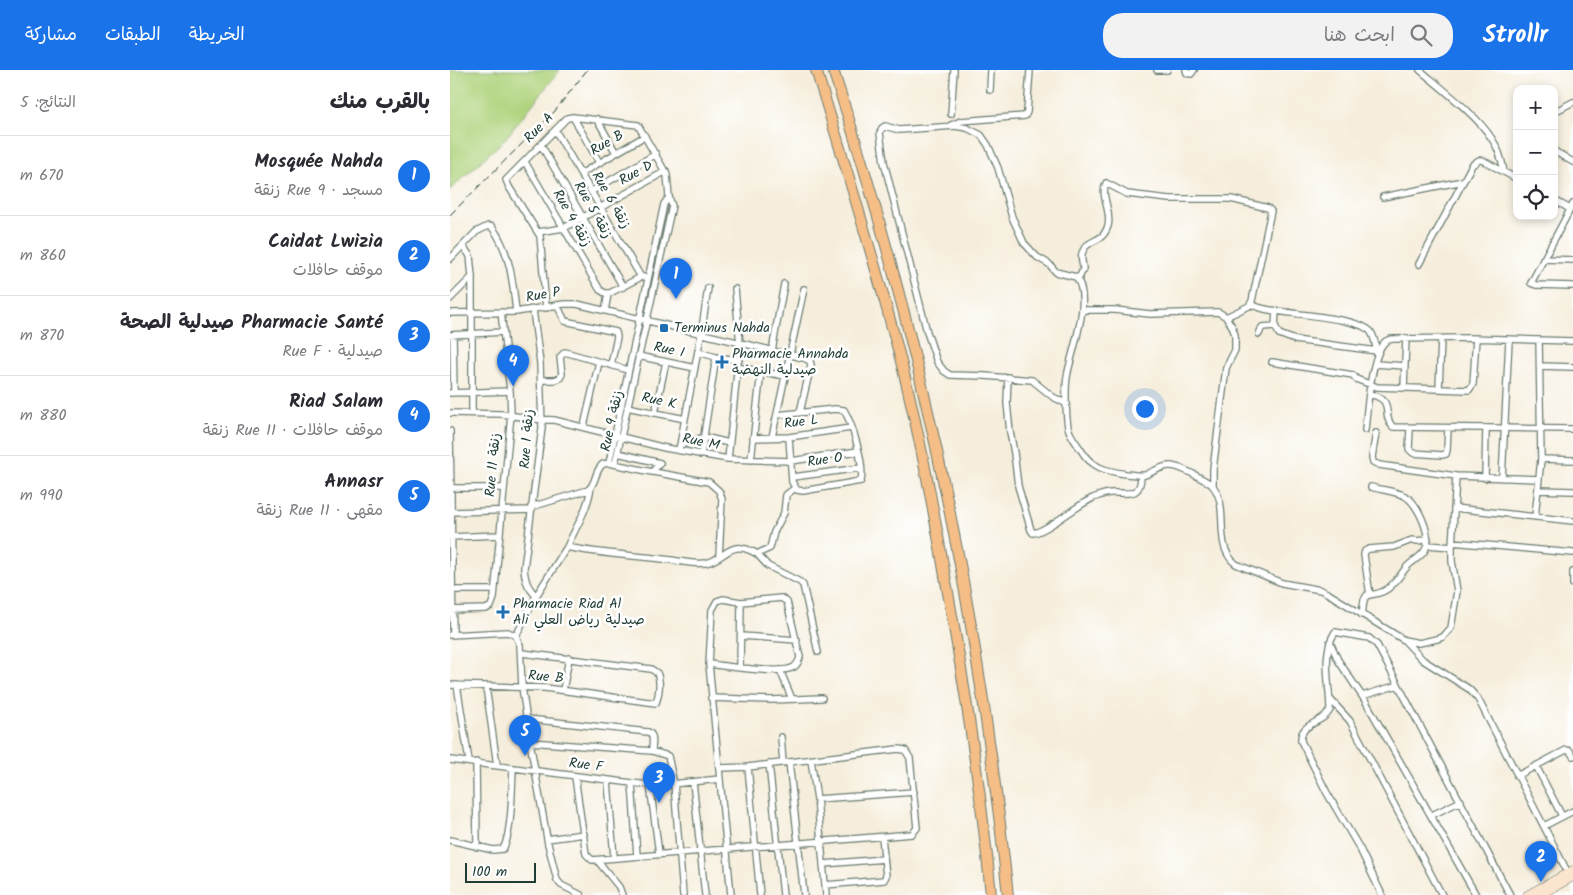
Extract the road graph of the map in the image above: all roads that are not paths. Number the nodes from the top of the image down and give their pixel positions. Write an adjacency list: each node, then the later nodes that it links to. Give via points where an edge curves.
1 (816, 70): 284 (highway, via 894,332 926,474 956,633)
2 (833, 70): 285 (highway, via 885,238 939,457 968,600 990,740)
3 (954, 70): 14 (street)
4 (991, 70): 11 (street)
5 (1030, 70): 17 (street, via 1025,116)
6 (1157, 70): 7 (street)
7 (1167, 70)
8 (1186, 70): 9 (street, via 1191,74)
9 (1194, 70)
10 (1420, 70): 31 (street, via 1481,124 1498,149)
11 (990, 90)
12 (1573, 102): 13 (street)
13 (1558, 110)
14 (951, 114)
15 (573, 117): 16 (street, Rue A); 21 (street, Rue A); 28 (street)
16 (597, 119): 18 (street, Rue A); 24 (street)
17 (972, 120): 19 (street); 20 (street)
18 (638, 125): 22 (street, Rue 9 زنقة)
19 (950, 126): 20 (street); 111 (street, via 899,130 884,126 880,131 884,162 937,362 950,375)
20 (967, 128): 53 (street, via 981,135 988,145 1024,243 1056,272)
21 (555, 130): 23 (street, Rue A); 32 (street, Rue 6 زنقة)
22 (646, 136): 24 (street, Rue B); 26 (street, Rue 9 زنقة)
23 (540, 145): 27 (street, Rue A); 42 (street, Rue 5 زنقة)
24 (616, 153): 28 (street, Rue B)
25 (1558, 153): 29 (street)
26 (656, 154): 30 (street, Rue 9 زنقة); 35 (street)
27 (525, 162): 43 (street, Rue 4 زنقة); 44 (street, Rue A, via 506,183)
28 (599, 162): 32 (street, Rue B)
29 (1573, 162)
30 (666, 171): 36 (street, Rue 9 زنقة); 40 (street, Rue D)
31 (1504, 172): 33 (street); 34 (street, via 1478,160)
32 (582, 173): 35 (street, Rue 6 زنقة)
33 (1513, 177)
34 (1463, 181): 37 (street); 49 (street)
35 (592, 191): 40 (street, Rue 6 زنقة)
36 (669, 197): 52 (street, Rue 9 زنقة, via 664,204); 75 (street, Rue 9 زنقة, via 672,206)
37 (1383, 197)
38 (1558, 201): 39 (street)
39 (1572, 206): 41 (street)
40 (600, 207): 42 (street, Rue D); 51 (street, Rue 6 زنقة)
41 (1570, 216): 47 (street)
42 (582, 217): 43 (street, Rue D); 56 (street, Rue 5 زنقة)
43 (564, 228): 44 (street, Rue D); 60 (street, Rue 4 زنقة, via 598,288)
44 (538, 232): 64 (street)
45 (463, 246): 46 (street); 50 (street, via 470,256); 71 (street, via 485,226 492,227 511,270)
46 (450, 259)
47 (1543, 259): 48 (street); 55 (street, via 1533,284)
48 (1573, 260)
49 (1419, 264)
50 (472, 277): 61 (street); 69 (street)
51 (641, 277): 52 (street); 56 (street)
52 (648, 278): 74 (street, Rue 9 زنقة)
53 (1078, 280): 62 (street, via 1082,270 1082,252 1087,245 1101,238 1108,224 1105,183 1127,194 1156,198 1231,200 1271,210); 66 (street)
54 (784, 284): 89 (street)
55 (1573, 286)
56 (623, 287): 60 (street)
57 (708, 288): 81 (street)
58 (735, 289): 88 (street)
59 (804, 289): 93 (street)
60 (608, 294): 67 (street)
61 (450, 299)
62 (1250, 304): 68 (street); 73 (street)
63 (557, 305): 64 (street, Rue P); 67 (street, Rue P, via 577,304); 101 (street, via 567,322 616,332)
64 (546, 308): 65 (street, Rue P)
65 (533, 310): 71 (street, Rue P); 112 (street, Rue 1 زنقة)
66 (1082, 310): 73 (street, via 1150,314 1218,312); 120 (street, via 1067,380)
67 (605, 311): 74 (street, Rue P)
68 (1276, 311): 76 (street); 91 (street, via 1361,325 1370,330)
69 (473, 312): 70 (street, Rue P); 72 (street, Rue P); 78 (street)
70 (501, 312): 71 (street, Rue P); 77 (street, Rue 11 زنقة)
71 (516, 312)
72 (450, 313)
73 (1226, 317): 170 (street, via 1235,335 1235,350 1226,368)
74 (640, 319): 75 (street, Rue P); 107 (street, Rue 9 زنقة)
75 (647, 320): 81 (street, Rue P); 94 (street, Rue 9 زنقة)
76 (1275, 326): 79 (street, via 1262,327); 91 (street, via 1279,334 1295,340)
77 (503, 332): 78 (street); 116 (street, Rue 11 زنقة)
78 (472, 334): 80 (street); 117 (street)
79 (1259, 334)
80 (452, 335): 92 (street)
81 (701, 335): 88 (street, Rue P); 90 (street)
82 (1406, 338): 83 (street); 91 (street, via 1385,342); 102 (street)
83 (1441, 338): 84 (street); 115 (street)
84 (1476, 338): 85 (street); 115 (street, via 1472,388)
85 (1509, 340): 86 (street); 135 (street)
86 (1539, 340): 87 (street); 103 (street)
87 (1573, 341)
88 (740, 344): 89 (street, Rue P); 96 (street)
89 (772, 351): 93 (street, Rue P)
90 (698, 352): 95 (street); 106 (street)
91 (1377, 353): 100 (street)
92 (452, 355): 109 (street)
93 (790, 355): 110 (street); 122 (street, Rue P, via 811,364)
94 (638, 356): 98 (street, Rue I); 121 (street, Rue 9 زنقة)
95 (716, 357): 96 (street); 144 (street)
96 (738, 360): 104 (street)
97 (600, 362): 101 (street); 112 (street, via 564,353 560,357 560,378); 130 (street)
98 (666, 362): 106 (street, Rue I); 125 (street)
99 (1272, 362): 113 (street, via 1353,375)
100 (1375, 364): 102 (street); 113 (street)
101 (611, 365): 107 (street)
102 (1405, 366): 114 (street)
103 (1540, 366): 105 (street); 136 (street)
104 (737, 367): 108 (street); 148 (street)
105 (1573, 367)
106 (695, 368): 129 (street)
107 (628, 370): 141 (street, Rue 9 زنقة)
108 (761, 372): 110 (street); 147 (street)
109 (452, 374): 118 (street)
110 (785, 376): 127 (street)
111 (1008, 377): 120 (street, via 1032,380); 164 (street, via 1010,432 1018,486 1032,532 1046,528 1092,498 1132,493 1140,485)
112 (541, 380): 128 (street, Rue 1 زنقة)
113 (1370, 385): 114 (street); 119 (street)
114 (1404, 388): 115 (street)
115 (1439, 389)
116 (510, 391): 117 (street); 126 (street, Rue 11 زنقة)
117 (472, 392): 118 (street); 124 (street)
118 (452, 393)
119 (1369, 394): 132 (street, via 1386,402 1393,427); 138 (street)
120 (1067, 404): 164 (street, via 1070,434 1089,461 1102,470)
121 (627, 407): 125 (street, Rue K); 143 (street, Rue 9 زنقة)
122 (800, 412): 127 (street); 131 (street, via 842,409)
123 (450, 413): 124 (street)
124 (472, 413): 126 (street)
125 (655, 413): 129 (street, Rue K)
126 (511, 414): 128 (street); 174 (street, Rue 11 زنقة)
127 (777, 414): 145 (street)
128 (542, 419): 130 (street, Rue M); 179 (street, Rue 1 زنقة)
129 (685, 420): 149 (street)
130 (584, 426): 141 (street, Rue M)
131 (851, 428): 146 (street, Rue L); 150 (street)
132 (1410, 428): 133 (street); 133 (street, via 1409,449 1412,453 1442,455 1447,452)
133 (1448, 428): 134 (street)
134 (1486, 428): 135 (street); 167 (street)
135 (1505, 428): 136 (street); 168 (street)
136 (1541, 429): 137 (street); 156 (street)
137 (1573, 429)
138 (1365, 430)
139 (450, 431): 142 (street)
140 (1376, 433): 165 (street, via 1372,457 1377,465)
141 (615, 435): 143 (street, Rue M); 159 (street, Rue 9 زنقة)
142 (450, 436): 151 (street)
143 (622, 436): 149 (street, Rue M); 152 (street, Rue 9 زنقة)
144 (704, 437): 148 (street); 149 (street); 153 (street)
145 (772, 437): 146 (street, Rue L); 147 (street, Rue L)
146 (789, 437): 158 (street)
147 (753, 438): 155 (street)
148 (729, 443): 154 (street)
149 (679, 448): 153 (street, Rue M)
150 (858, 451): 158 (street, Rue M); 162 (street)
151 (450, 453): 161 (street)
152 (618, 453): 160 (street, Rue 9 زنقة); 163 (street, via 660,463)
153 (701, 455): 154 (street, Rue M)
154 (728, 459): 155 (street, Rue M)
155 (751, 460): 158 (street, Rue M)
156 (1541, 460): 157 (street); 169 (street)
157 (1573, 460)
158 (791, 461): 166 (street)
159 (609, 463): 160 (street, Rue 9 زنقة); 171 (street, via 600,466)
160 (616, 464): 163 (street)
161 (450, 468): 173 (street)
162 (861, 468): 166 (street, Rue O); 175 (street, via 861,481 803,491)
163 (651, 472): 191 (street, via 709,482 719,491 722,499)
164 (1140, 476): 170 (street, via 1168,466 1178,467)
165 (1456, 476): 167 (street); 178 (street)
166 (793, 477): 175 (street)
167 (1484, 478): 168 (street)
168 (1502, 478): 169 (street)
169 (1539, 479): 176 (street)
170 (1213, 486): 200 (street, via 1220,505 1224,546 1230,559 1282,583 1321,590)
171 (591, 487): 179 (street); 188 (street, via 582,518)
172 (1371, 487): 186 (street, via 1405,496 1412,502 1420,512)
173 (450, 488): 174 (street); 181 (street)
174 (503, 488): 180 (street, Rue 11 زنقة)
175 (795, 488): 190 (street, via 786,495 785,508 770,548)
176 (1538, 490): 177 (street); 182 (street)
177 (1573, 491)
178 (1454, 508): 182 (street); 187 (street)
179 (531, 509): 180 (street); 197 (street, Rue 1 زنقة, via 524,579)
180 (502, 511): 181 (street); 184 (street, Rue 11 زنقة)
181 (450, 512): 185 (street)
182 (1536, 517): 183 (street)
183 (1573, 521)
184 (499, 535): 185 (street); 195 (street, Rue 11 زنقة)
185 (450, 536): 194 (street)
186 (1428, 542): 187 (street); 196 (street, via 1421,556 1407,566 1393,586); 196 (street, via 1412,540 1394,547 1365,551)
187 (1452, 544): 189 (street); 205 (street, via 1457,591 1451,628 1443,637 1426,642)
188 (567, 546): 191 (street, via 698,564); 197 (street)
189 (1573, 552)
190 (757, 554): 191 (street, via 741,548 727,550); 207 (street, via 768,566 803,585)
191 (719, 557)
192 (1573, 572): 193 (street)
193 (1573, 584)
194 (451, 590): 195 (street); 199 (street)
195 (494, 590): 199 (street, Rue 11 زنقة, via 494,598 486,609)
196 (1370, 595): 200 (street, via 1364,600)
197 (536, 596): 202 (street)
198 (742, 602): 203 (street); 204 (street, via 783,598 788,605); 210 (street, via 723,599 717,600 713,606)
199 (451, 610): 201 (street)
200 (1362, 615): 205 (street)
201 (452, 635): 202 (street, via 508,632)
202 (516, 636): 208 (street)
203 (741, 636): 204 (street); 211 (street)
204 (797, 640): 212 (street, via 799,661 792,668)
205 (1404, 640): 240 (street, via 1423,660 1478,699)
206 (1330, 642): 214 (street, via 1335,632 1369,638 1377,645); 219 (street); 223 (street, via 1327,658)
207 (818, 652)
208 (522, 653): 209 (street); 217 (street)
209 (569, 658): 218 (street); 218 (street, Rue B, via 655,671 660,680 656,703)
210 (709, 664): 211 (street); 220 (street)
211 (740, 667): 212 (street)
212 (780, 670): 222 (street)
213 (450, 684): 215 (street, Rue B)
214 (1398, 684): 219 (street); 250 (street)
215 (457, 685): 216 (street, Rue B); 231 (street)
216 (486, 687): 217 (street, Rue B); 234 (street)
217 (522, 687): 218 (street, Rue B); 224 (street)
218 (563, 690)
219 (1362, 696): 252 (street)
220 (711, 698): 222 (street); 238 (street)
221 (822, 698): 222 (street)
222 (792, 699)
223 (1330, 699): 286 (street, via 1330,710 1326,716 1306,728 1301,741); 287 (street, via 1350,721)
224 (528, 719): 226 (street); 227 (street, via 648,732 653,739)
225 (781, 737): 232 (street)
226 (530, 742): 227 (street); 239 (street)
227 (652, 751): 246 (street, via 668,756)
228 (1573, 756): 235 (street, via 1566,750)
229 (450, 760): 231 (street, Rue F)
230 (811, 760): 232 (street); 248 (street, via 905,750 910,758); 249 (street)
231 (472, 762): 234 (street, Rue F); 263 (street)
232 (786, 762): 233 (street); 260 (street)
233 (769, 764): 236 (street); 261 (street)
234 (497, 765): 237 (street, Rue F)
235 (1536, 766): 240 (street); 253 (street)
236 (748, 767): 238 (street); 262 (street)
237 (513, 768): 239 (street, Rue F); 263 (street, via 507,841 503,849)
238 (718, 768): 242 (street)
239 (535, 771): 241 (street, Rue F); 257 (street)
240 (1517, 776): 254 (street)
241 (575, 777): 243 (street, Rue F); 255 (street)
242 (720, 779): 244 (street, Rue F); 264 (street)
243 (608, 781): 245 (street, Rue F); 269 (street)
244 (693, 782): 246 (street, Rue F); 265 (street)
245 (632, 784): 247 (street, Rue F); 268 (street)
246 (674, 784): 247 (street, Rue F); 266 (street)
247 (650, 785): 267 (street)
248 (914, 792): 249 (street); 256 (street, via 917,825 914,833)
249 (817, 799): 259 (street)
250 (1461, 801): 252 (street); 289 (street)
251 (1573, 811): 253 (street)
252 (1432, 815): 288 (street)
253 (1562, 816): 254 (street)
254 (1544, 826): 273 (street)
255 (584, 834): 257 (street); 271 (street, via 586,854)
256 (882, 837): 259 (street); 270 (street)
257 (547, 839): 275 (street, via 558,882)
258 (450, 840): 263 (street)
259 (821, 840): 260 (street); 272 (street)
260 (799, 843): 261 (street); 282 (street)
261 (778, 844): 262 (street); 281 (street)
262 (756, 846): 264 (street); 280 (street)
263 (476, 847)
264 (727, 848): 265 (street); 279 (street)
265 (700, 851): 266 (street); 278 (street)
266 (679, 853): 267 (street); 277 (street)
267 (659, 854): 268 (street)
268 (637, 856): 269 (street)
269 (614, 858): 271 (street)
270 (884, 859): 272 (street); 274 (street, via 886,876 883,881)
271 (597, 860): 276 (street)
272 (824, 864): 274 (street)
273 (1572, 873): 290 (street); 291 (street)
274 (826, 885): 283 (street)
275 (581, 895)
276 (622, 895)
277 (683, 895)
278 (705, 895)
279 (731, 895)
280 (760, 895)
281 (783, 895)
282 (804, 895)
283 (826, 895)
284 (991, 895)
285 (1008, 895)
286 (1382, 895)
287 (1442, 895)
288 (1476, 895)
289 (1510, 895)
290 (1527, 895)
291 (1540, 895)

